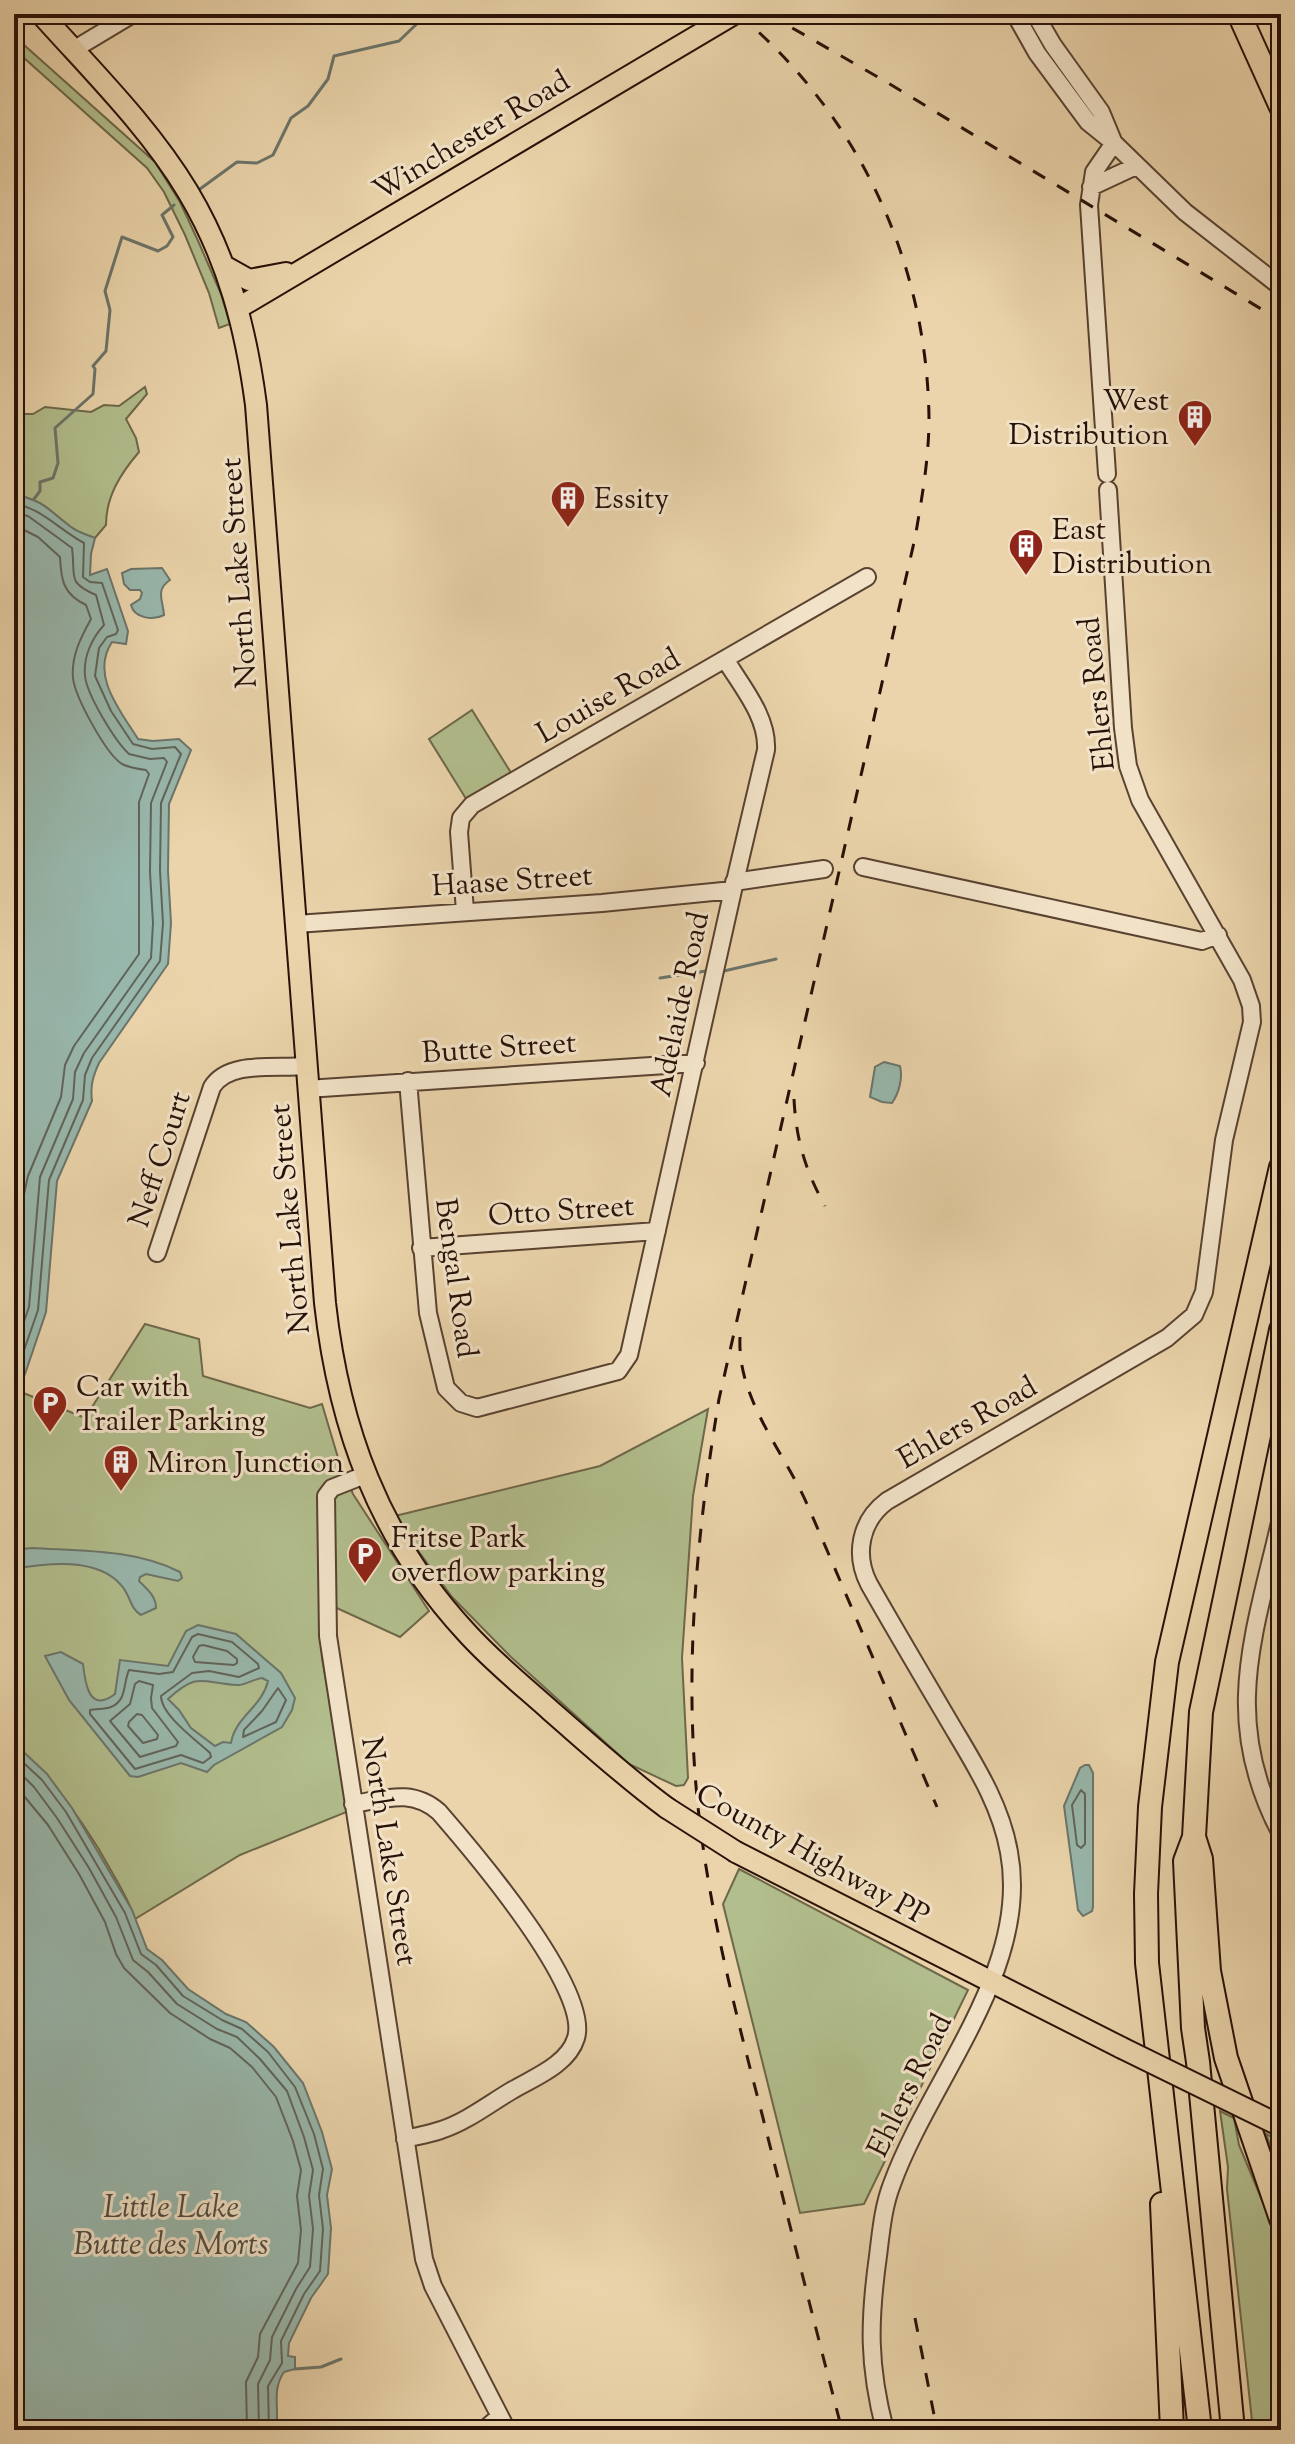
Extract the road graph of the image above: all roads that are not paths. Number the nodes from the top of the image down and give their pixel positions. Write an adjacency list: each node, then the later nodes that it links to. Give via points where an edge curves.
1 (41, 14): 7 (main road, North Lake Street)
2 (133, 14): 7 (street)
3 (734, 14): 13 (main road, Winchester Road)
4 (1015, 14): 9 (street, via 1061,88 1088,122)
5 (1035, 14): 9 (street, via 1101,112)
6 (1239, 14): 8 (highway)
7 (73, 50): 12 (main road, North Lake Street, via 170,164)
8 (1281, 107)
9 (1114, 143): 10 (street); 11 (street, Ehlers Road, via 1094,172)
10 (1136, 166): 11 (street); 14 (street, via 1218,240)
11 (1091, 187): 23 (street, Ehlers Road, via 1128,766 1146,810)
12 (224, 266): 13 (main road, via 249,280); 15 (main road, North Lake Street)
13 (305, 268): 15 (main road, Winchester Road)
14 (1281, 287)
15 (238, 308): 22 (main road, North Lake Street, via 256,405)
16 (867, 577): 17 (street, Louise Road)
17 (725, 659): 20 (street, Adelaide Road, via 761,718 767,740); 21 (street, Louise Road, via 472,805 461,818 459,832)
18 (863, 867): 23 (street, via 1202,941)
19 (824, 869): 20 (street, Haase Street)
20 (734, 886): 21 (street, Haase Street, via 602,903); 24 (street, Adelaide Road)
21 (465, 911): 22 (street, Haase Street)
22 (296, 924): 25 (main road, North Lake Street)
23 (1218, 935): 39 (street, Ehlers Road, via 1247,991 1252,1022 1224,1140 1204,1292 1194,1315 1167,1338 887,1501 873,1515 862,1539 861,1565 869,1584 984,1782 1002,1823 1011,1868 1011,1914 1004,1951)
24 (696, 1063): 26 (street, Butte Street); 29 (street, Adelaide Road)
25 (306, 1066): 27 (main road, North Lake Street); 31 (street, Neff Court, via 233,1070 217,1080)
26 (408, 1081): 27 (street, Butte Street); 30 (street, Bengal Road)
27 (307, 1089): 34 (main road, North Lake Street, via 331,1356)
28 (1281, 1167): 40 (highway, via 1167,1662 1157,1731 1147,1963)
29 (657, 1231): 30 (street, Otto Street); 33 (street, Adelaide Road)
30 (421, 1248): 33 (street, Bengal Road, via 428,1313 444,1381 461,1403 484,1407 611,1375)
31 (157, 1253)
32 (1281, 1330): 38 (highway, via 1201,1712)
33 (622, 1367)
34 (365, 1475): 36 (street, North Lake Street, via 332,1488 326,1502 328,1636); 39 (main road, County Highway PP, bridge, via 412,1563 465,1632 618,1770 736,1852)
35 (1281, 1518): 37 (street, via 1245,1688 1256,1775)
36 (353, 1804): 42 (street, North Lake Street); 42 (street, via 410,1796 439,1812 529,1928 577,2017 572,2048 557,2064 451,2126)
37 (1281, 1834)
38 (1194, 1837): 43 (highway, via 1201,1859 1210,1983 1226,2058); 49 (highway, via 1185,1861 1193,2028)
39 (990, 1982): 41 (main road, County Highway PP, bridge); 46 (street, Ehlers Road, via 885,2206 870,2328)
40 (1163, 2092): 47 (highway, via 1156,2126); 48 (highway)
41 (1281, 2126)
42 (405, 2139): 44 (street, North Lake Street, via 429,2277)
43 (1280, 2210)
44 (503, 2423): 45 (street)
45 (484, 2430)
46 (885, 2430)
47 (1172, 2430)
48 (1200, 2430)
49 (1233, 2430)

